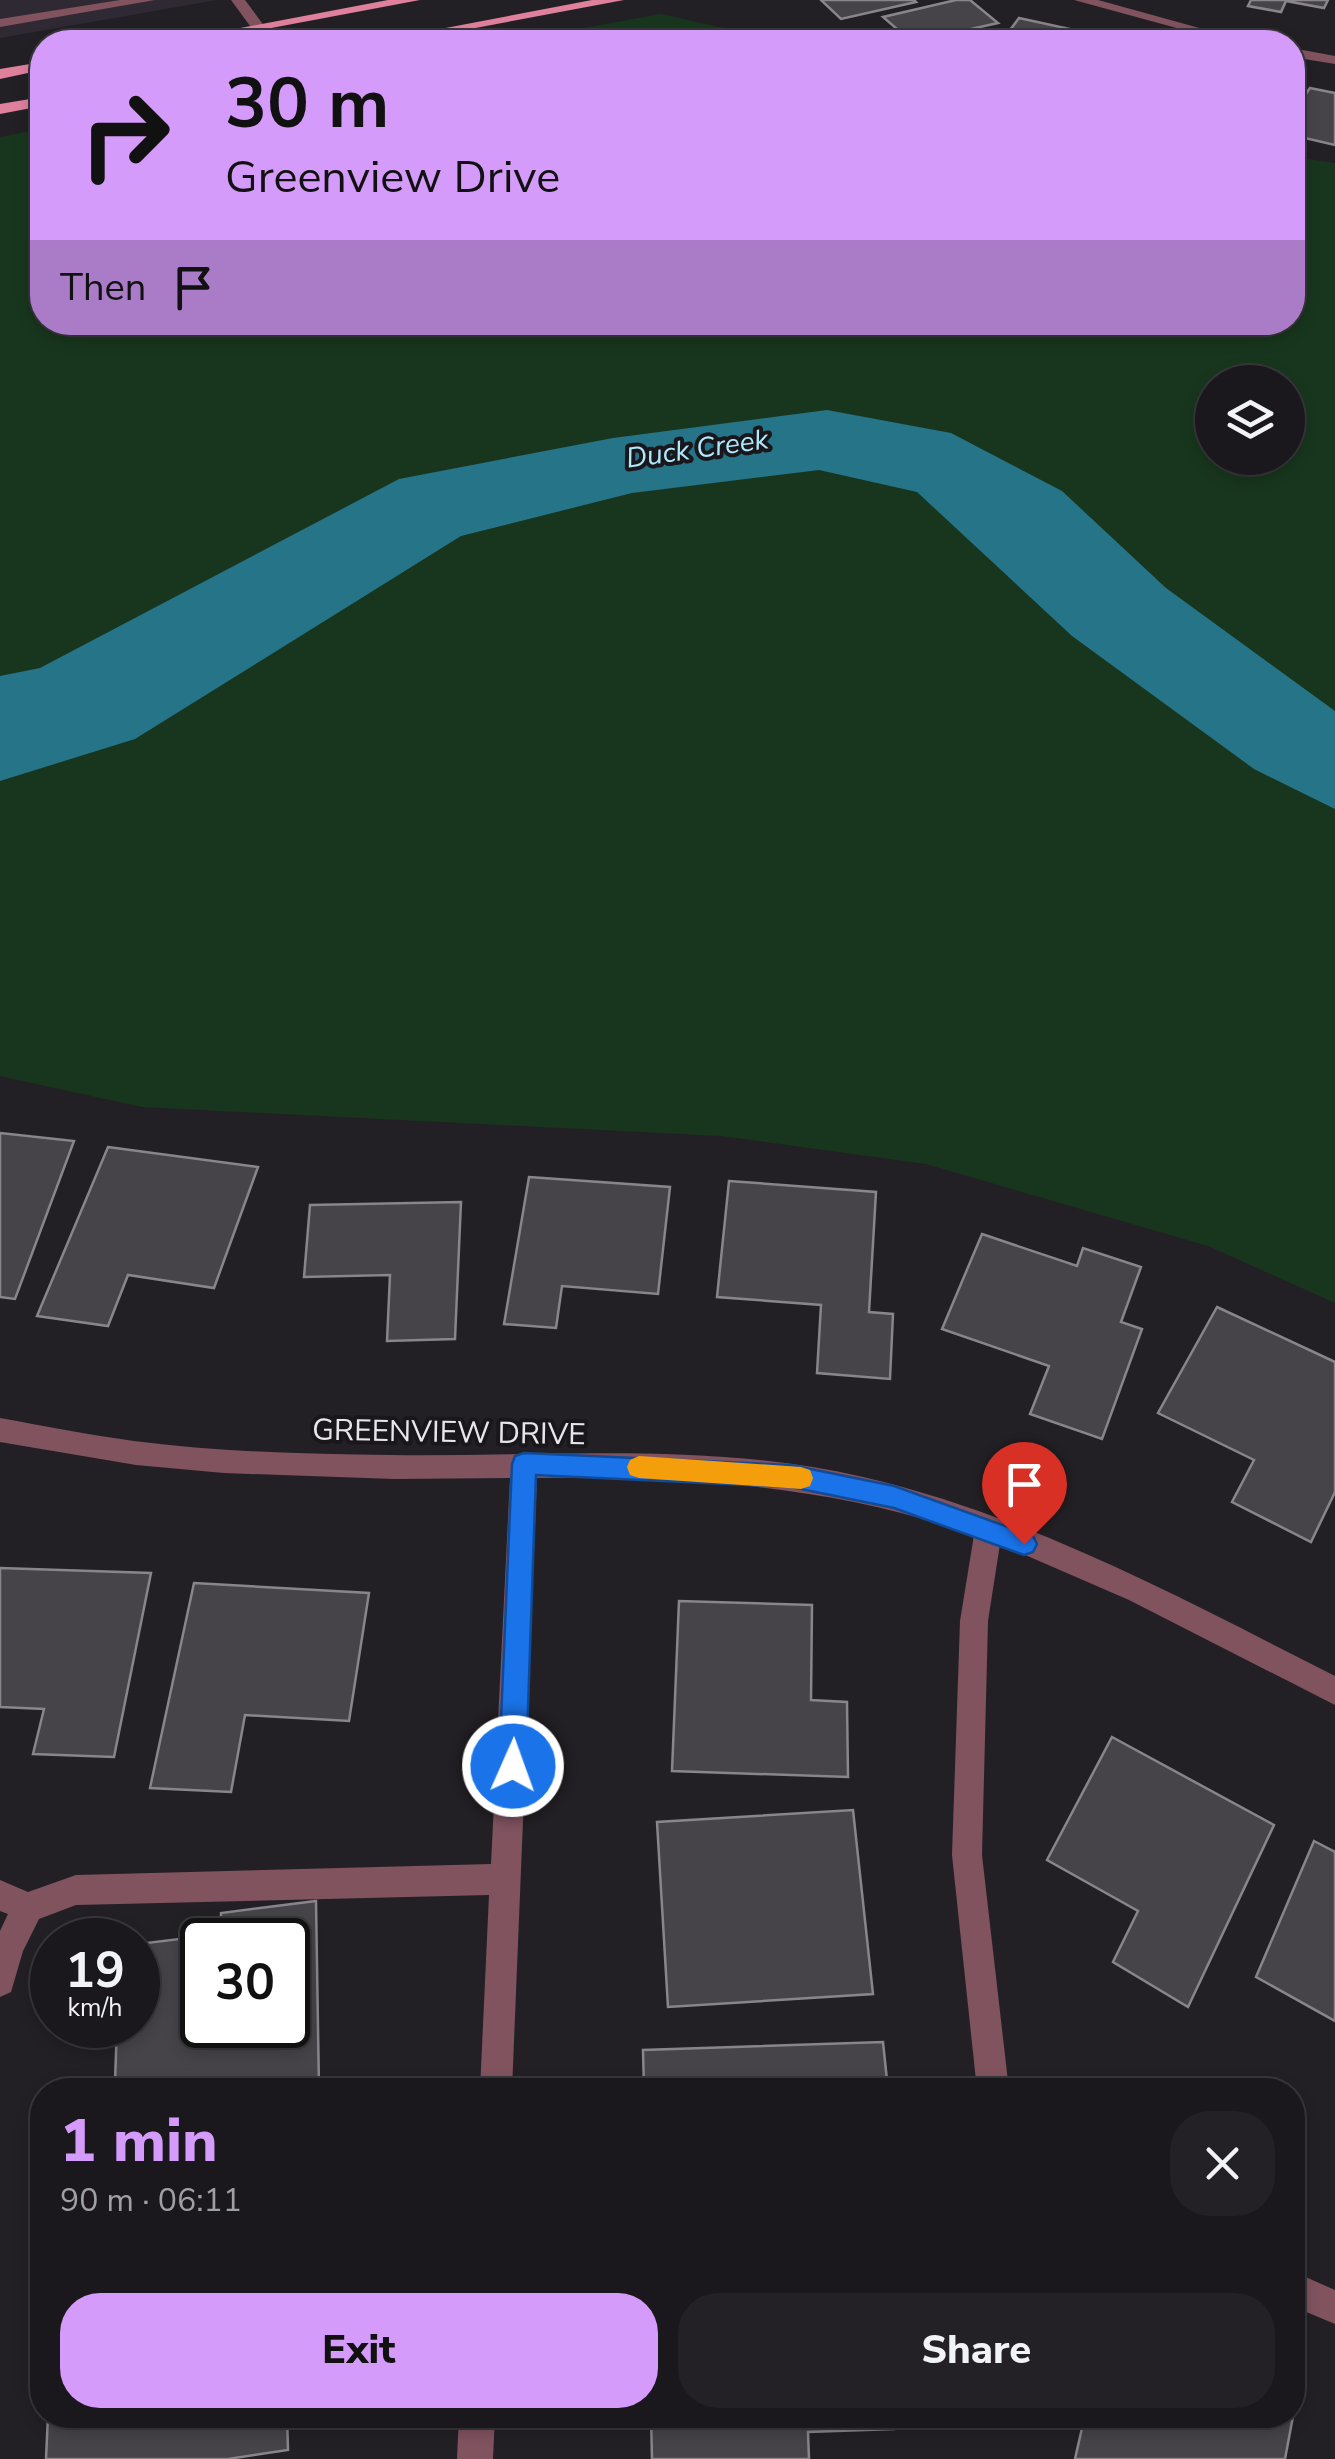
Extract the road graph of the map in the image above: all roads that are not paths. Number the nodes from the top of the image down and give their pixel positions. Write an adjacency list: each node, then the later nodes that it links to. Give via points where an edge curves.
1 (148, 0): 6 (street)
2 (238, 0): 7 (street)
3 (413, 0): 7 (main road)
4 (617, 0): 9 (main road)
5 (1081, 0): 10 (street)
6 (0, 22)
7 (258, 28): 8 (main road)
8 (246, 30)
9 (446, 30)
10 (1197, 30)
11 (1305, 54): 12 (street)
12 (1335, 60)
13 (30, 68): 14 (main road)
14 (0, 74)
15 (30, 104): 16 (main road)
16 (0, 110)
17 (0, 1430): 18 (street, GREENVIEW DRIVE, via 156,1455 340,1466)
18 (524, 1464): 19 (street, GREENVIEW DRIVE, via 791,1476 894,1497); 21 (street)
19 (989, 1530): 20 (street, GREENVIEW DRIVE, via 1130,1587); 25 (street, via 974,1621 967,1855)
20 (1335, 1691)
21 (508, 1879): 22 (street, via 152,1885); 24 (street)
22 (14, 1901): 23 (street)
23 (0, 1981)
24 (497, 2078)
25 (992, 2078)
26 (1305, 2294): 27 (street)
27 (1335, 2307)
28 (476, 2428): 29 (street)
29 (475, 2459)

